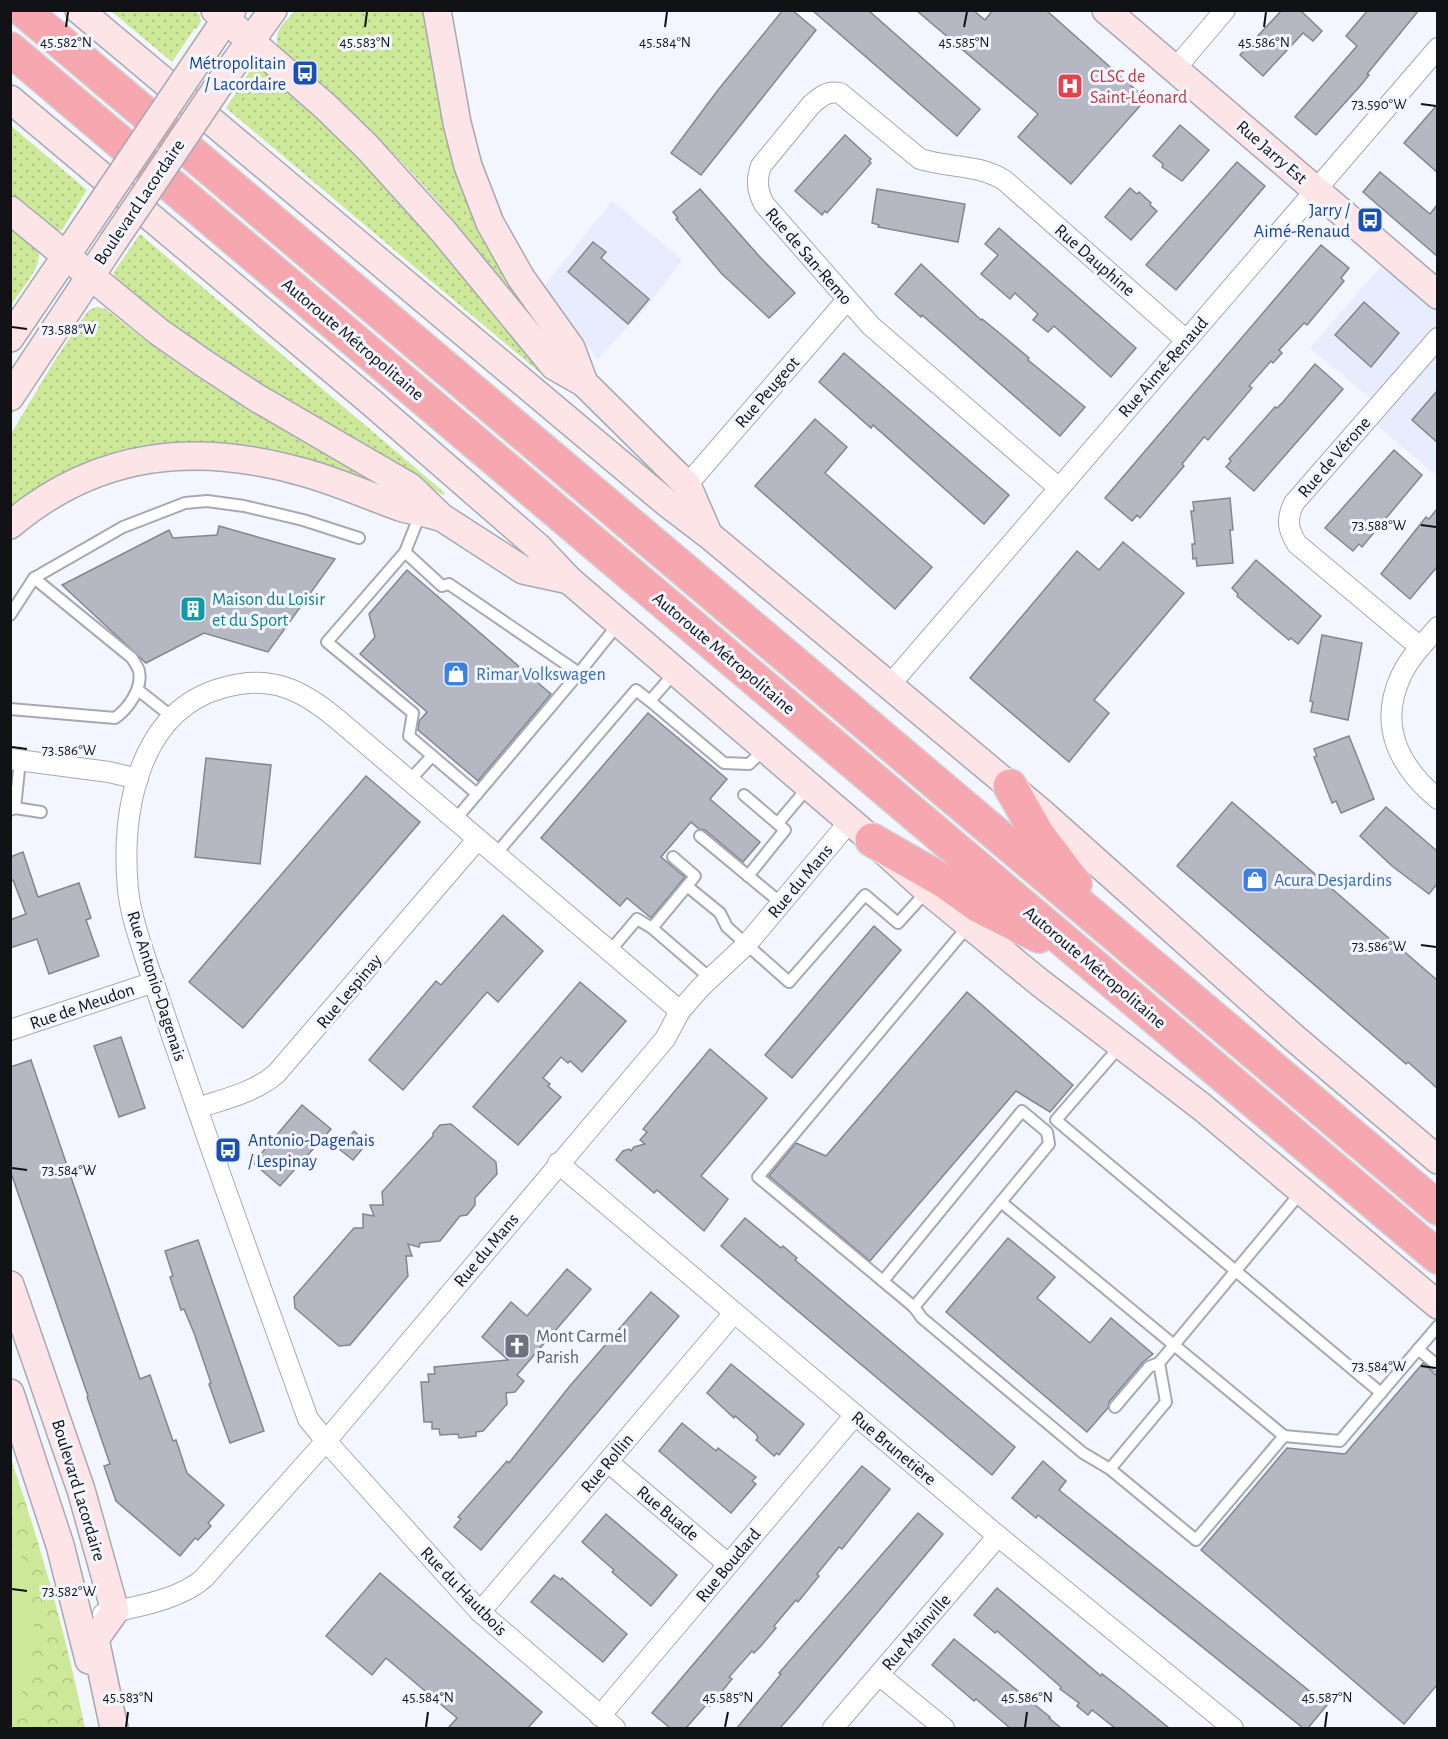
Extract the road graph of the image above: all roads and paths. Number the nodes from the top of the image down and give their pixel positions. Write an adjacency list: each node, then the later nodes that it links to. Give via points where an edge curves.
1 (23, 10): 70 (highway, Autoroute Métropolitaine)
2 (79, 10): 29 (main road)
3 (273, 10): 8 (main road, Boulevard Lacordaire)
4 (437, 10): 23 (main road, via 460,134 490,223 526,285 571,348)
5 (1106, 10): 11 (main road, Rue Jarry Est)
6 (1225, 10): 11 (street)
7 (224, 14): 8 (main road); 16 (main road, Boulevard Lacordaire, bridge, via 201,56)
8 (250, 40): 17 (main road, Boulevard Lacordaire, bridge); 23 (main road, via 326,107 393,175 554,366)
9 (1437, 48): 14 (street, Rue Aimé-Renaud)
10 (10, 49): 73 (highway, Autoroute Métropolitaine)
11 (1175, 69): 14 (main road, Rue Jarry Est)
12 (10, 99): 33 (main road, via 371,402 538,547)
13 (1004, 180): 19 (street, Rue de San-Remo, via 976,168 920,159 840,93 820,96 761,166 758,192 764,204); 22 (street, Rue Dauphine)
14 (1315, 189): 18 (main road, Rue Jarry Est); 22 (street, Rue Aimé-Renaud)
15 (10, 210): 16 (main road)
16 (67, 255): 17 (main road); 20 (main road, Boulevard Lacordaire)
17 (90, 275): 24 (main road, Boulevard Lacordaire); 27 (main road, via 182,349 410,488)
18 (1437, 295)
19 (848, 300): 25 (street, Rue Peugeot); 26 (street, Rue de San-Remo, via 871,326)
20 (10, 338)
21 (1437, 338): 37 (street, Rue de Vérone, via 1294,503 1288,524 1297,544)
22 (1186, 340): 26 (street, Rue Aimé-Renaud)
23 (584, 383): 25 (main road)
24 (10, 397)
25 (687, 485): 29 (main road)
26 (1059, 488): 40 (street, Rue Aimé-Renaud)
27 (431, 514): 28 (main road, via 271,464 182,455 132,463 88,478 42,501); 31 (lane); 33 (main road, via 523,570)
28 (10, 525)
29 (709, 536): 40 (main road)
30 (359, 537): 32 (lane, via 244,506 185,502 123,527)
31 (405, 552): 39 (lane, via 442,586 449,584); 46 (lane, via 327,642 413,713 409,736)
32 (34, 578): 34 (lane); 41 (lane, via 132,658 140,671)
33 (569, 580): 35 (main road)
34 (10, 615)
35 (619, 623): 38 (main road); 39 (lane)
36 (1437, 627): 37 (street)
37 (1420, 647): 54 (street, via 1401,674 1391,729 1408,770)
38 (676, 671): 42 (lane); 45 (main road)
39 (579, 673): 52 (lane)
40 (889, 686): 51 (main road)
41 (138, 690): 43 (lane, via 114,718); 44 (lane)
42 (650, 701): 45 (lane, via 723,763 749,764); 62 (lane, via 636,690)
43 (10, 709)
44 (171, 716): 48 (street, Rue Antonio-Dagenais, via 146,754); 49 (street, Rue Antonio-Dagenais, via 192,700 228,686 286,687 319,704)
45 (765, 749): 50 (main road)
46 (432, 756): 49 (lane); 52 (lane)
47 (15, 760): 48 (street); 55 (lane)
48 (138, 779): 75 (street, Rue Antonio-Dagenais, via 127,836 127,873 133,914)
49 (409, 781): 57 (street, Rue Antonio-Dagenais)
50 (809, 786): 58 (lane); 59 (main road)
51 (1010, 786): 70 (highway, via 1038,835); 82 (main road)
52 (477, 794): 57 (lane)
53 (744, 795): 58 (lane)
54 (1437, 799)
55 (13, 809): 56 (lane)
56 (41, 812)
57 (454, 820): 61 (street, Rue Antonio-Dagenais)
58 (778, 824): 64 (lane, via 785,830)
59 (861, 830): 66 (main road); 67 (street, Rue du Mans); 73 (highway, via 979,906)
60 (700, 836): 64 (lane)
61 (477, 840): 62 (street, Rue Antonio-Dagenais); 79 (street, Rue Lespinay, via 276,1074 250,1091)
62 (495, 855): 72 (street, Rue Antonio-Dagenais)
63 (673, 857): 65 (lane, via 695,876)
64 (748, 876): 67 (lane)
65 (687, 886): 69 (lane); 71 (lane)
66 (927, 890): 68 (main road); 71 (lane, via 898,923 866,895 789,982)
67 (781, 903): 71 (street, Rue du Mans)
68 (969, 925): 78 (main road); 89 (lane, via 758,1177)
69 (652, 928): 72 (lane, via 637,920); 74 (lane)
70 (1110, 931): 86 (highway, Autoroute Métropolitaine)
71 (747, 944): 74 (street, Rue du Mans)
72 (610, 951): 76 (street, Rue Antonio-Dagenais)
73 (1089, 961): 87 (highway, Autoroute Métropolitaine)
74 (710, 978): 76 (street, Rue du Mans)
75 (154, 982): 77 (street, Rue de Meudon); 79 (street, Rue Antonio-Dagenais)
76 (680, 1011): 83 (street, Rue du Mans, via 665,1039)
77 (10, 1030)
78 (1121, 1045): 80 (lane); 84 (main road)
79 (197, 1108): 104 (street, Rue Antonio-Dagenais, via 308,1419)
80 (1056, 1120): 81 (lane); 88 (lane)
81 (1047, 1132): 85 (lane, via 1048,1144); 89 (lane, via 1022,1111)
82 (1437, 1160)
83 (558, 1164): 93 (street, Rue Brunetière); 104 (street, Rue du Mans)
84 (1302, 1191): 88 (lane); 91 (main road)
85 (1000, 1202): 92 (lane); 95 (lane)
86 (1437, 1208)
87 (1437, 1257)
88 (1235, 1271): 95 (lane); 100 (lane)
89 (883, 1281): 92 (lane)
90 (10, 1284): 109 (main road, Boulevard Lacordaire, via 81,1490)
91 (1437, 1305)
92 (914, 1307): 106 (lane, via 922,1318 1083,1453)
93 (734, 1313): 102 (street, Rue Brunetière); 105 (street, Rue Rollin)
94 (1437, 1326): 96 (lane)
95 (1173, 1345): 97 (lane); 103 (lane)
96 (1418, 1349): 98 (lane); 100 (lane)
97 (1159, 1363): 101 (lane, via 1149,1367); 106 (lane, via 1166,1402)
98 (1437, 1366)
99 (10, 1393): 111 (main road, Boulevard Lacordaire, via 51,1513)
100 (1380, 1393): 103 (lane, via 1340,1441)
101 (1115, 1407)
102 (855, 1415): 107 (street, Rue Brunetière); 108 (street, Rue Boudard)
103 (1284, 1436): 106 (lane, via 1196,1540)
104 (326, 1442): 109 (street, Rue du Mans, via 198,1584); 110 (street, Rue du Hautbois)
105 (608, 1462): 108 (street, Rue Buade); 110 (street, Rue Rollin)
106 (1110, 1469)
107 (998, 1536): 112 (street, Rue Mainville); 118 (street, Rue Brunetière)
108 (728, 1564): 113 (street, Rue Boudard)
109 (115, 1611): 111 (street, Rue du Mans); 115 (main road, via 95,1639)
110 (480, 1612): 113 (street, Rue du Hautbois)
111 (80, 1620): 114 (main road, Boulevard Lacordaire)
112 (879, 1676): 116 (street, Rue Mainville); 117 (street)
113 (608, 1722)
114 (104, 1728)
115 (114, 1728)
116 (833, 1728)
117 (944, 1728)
118 (1233, 1728)

